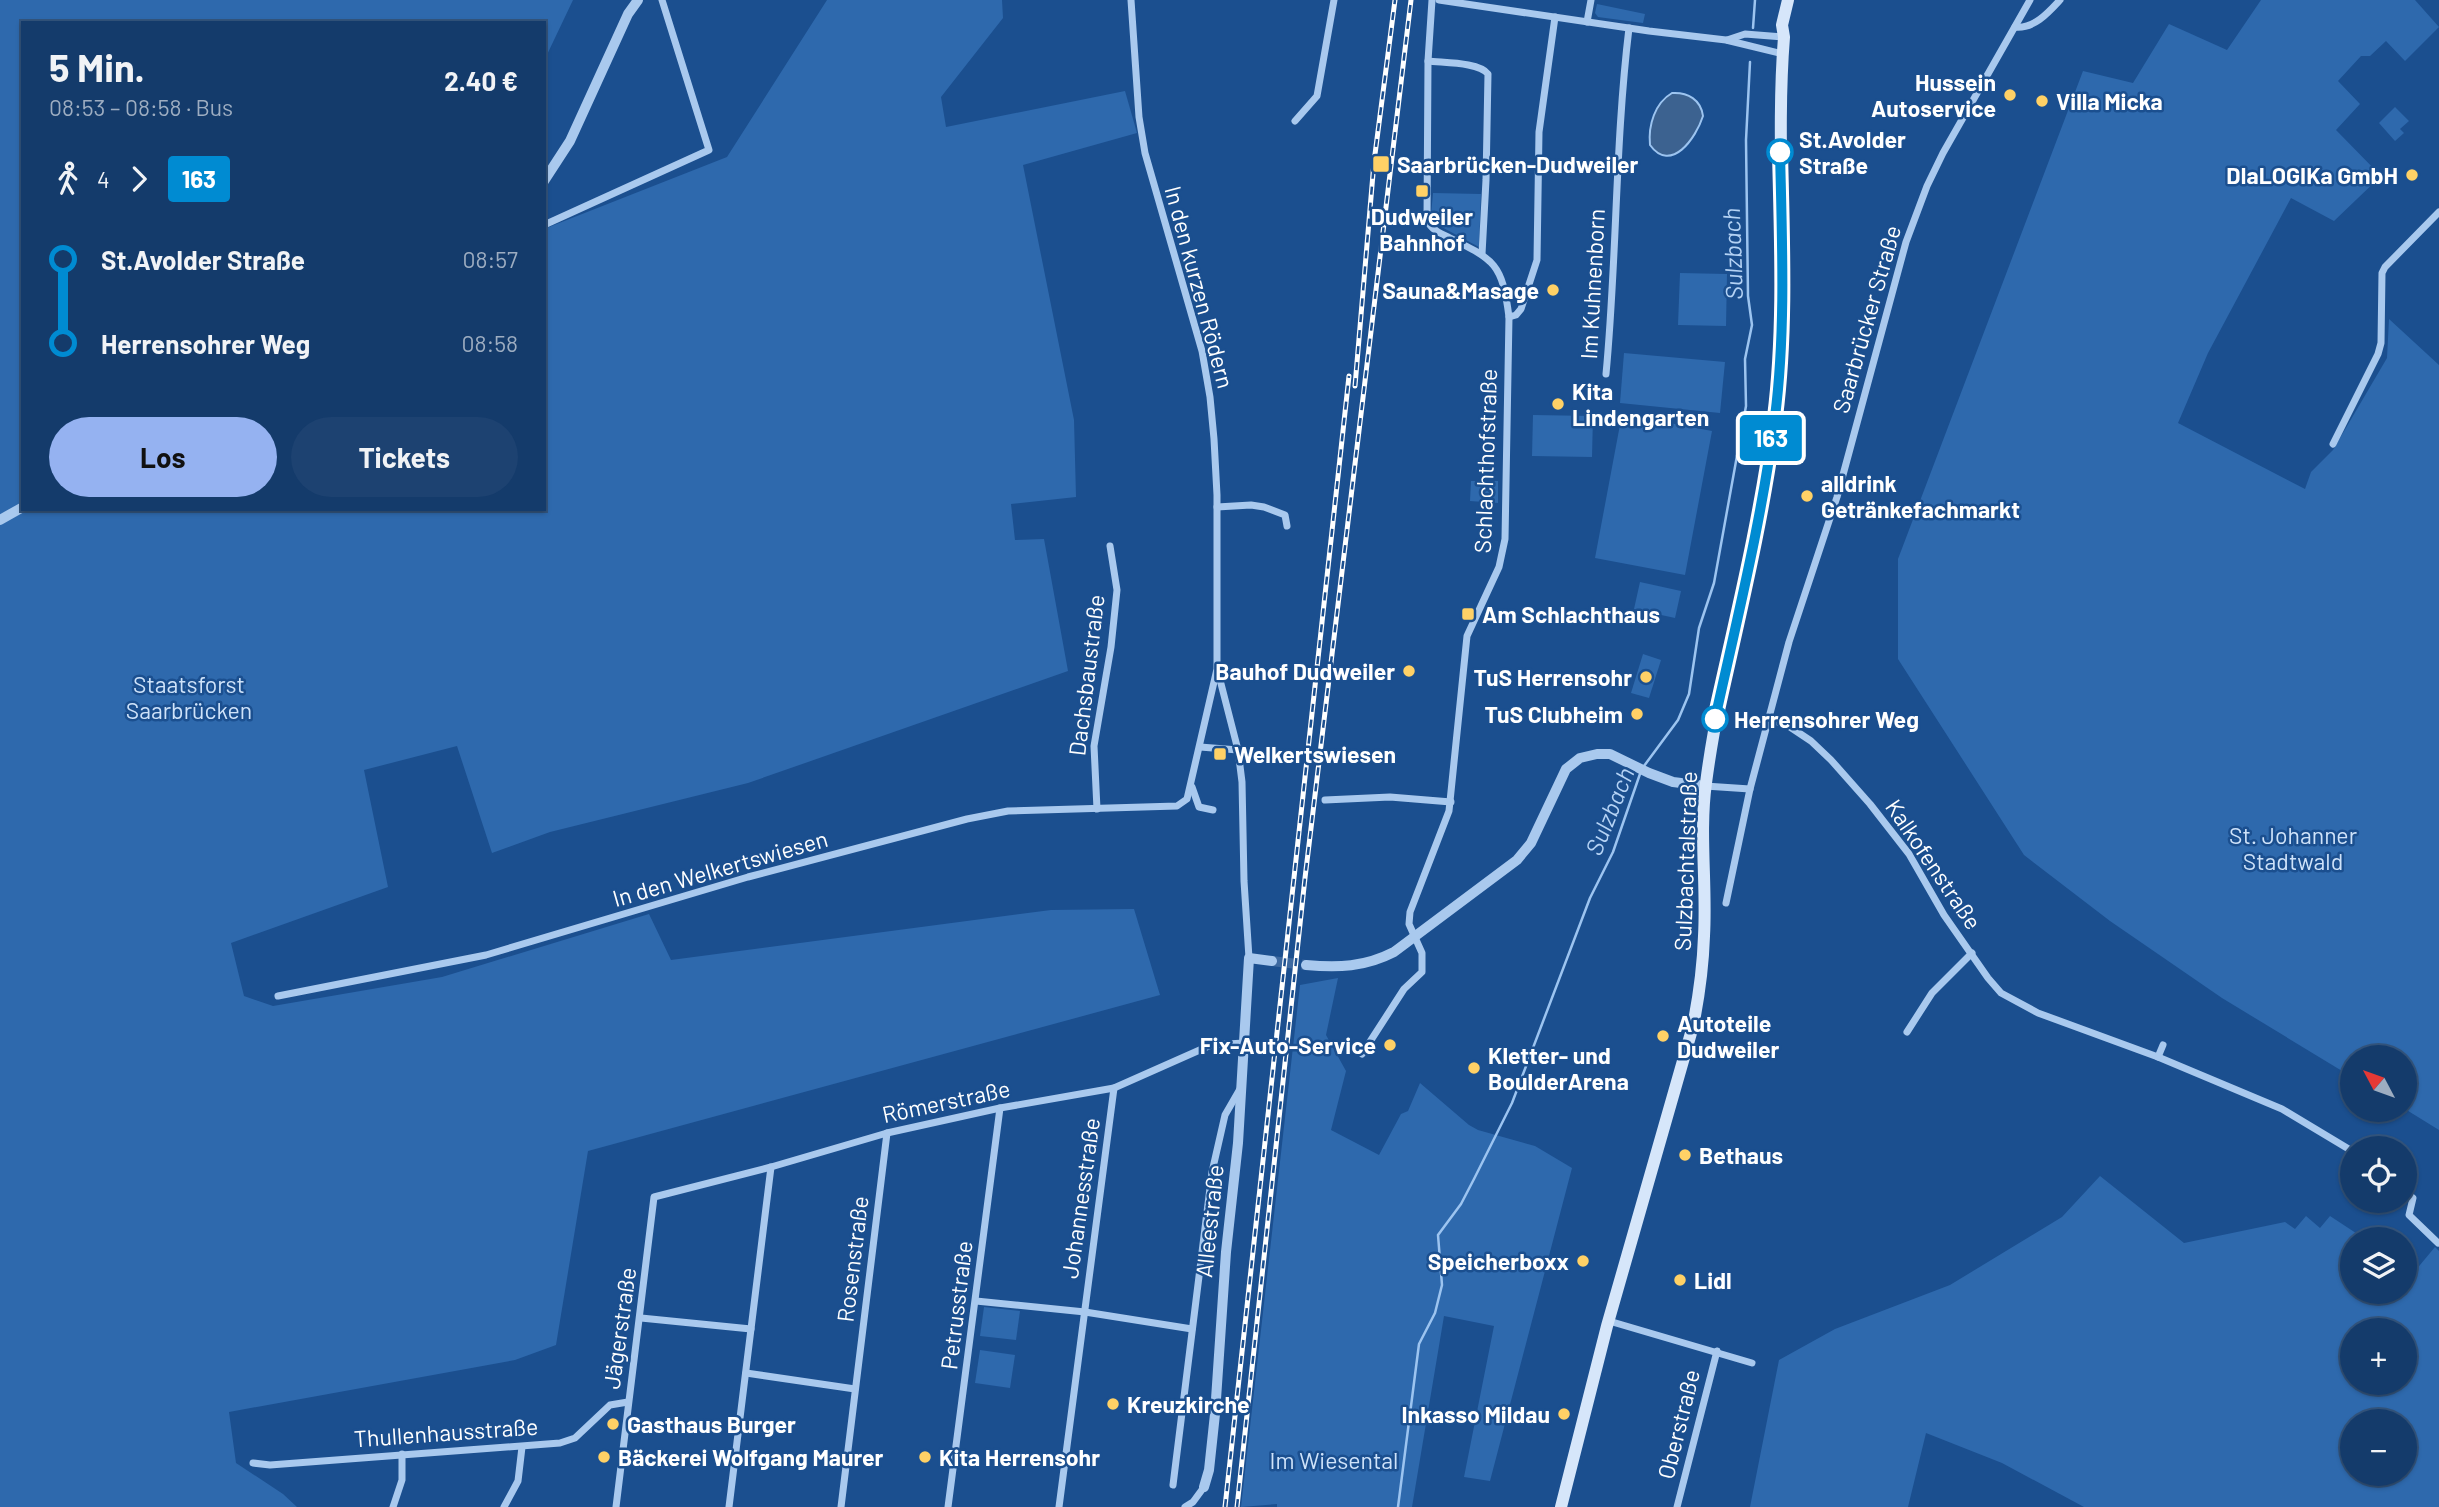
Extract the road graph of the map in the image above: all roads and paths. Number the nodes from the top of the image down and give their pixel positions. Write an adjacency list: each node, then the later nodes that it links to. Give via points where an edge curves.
1 (638, 0): 22 (street, via 570,141)
2 (662, 0): 24 (street, via 709,150)
3 (1131, 0): 30 (street, In den kurzen Rödern, via 1145,153 1207,378)
4 (1334, 0): 21 (street, via 1317,96)
5 (1432, 0): 20 (street)
6 (1439, 0): 12 (street)
7 (1591, 0): 14 (street)
8 (1788, 0): 17 (main road, Sulzbachtalstraße, via 1782,25)
9 (1796, 0): 17 (main road, Sulzbachtalstraße)
10 (2030, 0): 15 (street, Saarbrücker Straße)
11 (2060, 0): 15 (street, via 2029,26)
12 (1503, 4): 13 (street)
13 (1555, 17): 14 (street); 26 (street, via 1539,132 1537,260 1521,309)
14 (1587, 22): 16 (street)
15 (2015, 27): 35 (street, Saarbrücker Straße, via 1943,153 1914,219 1837,497 1800,603)
16 (1629, 28): 18 (street); 27 (street, Im Kuhnenborn, via 1620,110)
17 (1787, 32): 18 (street); 19 (main road, Sulzbachtalstraße)
18 (1726, 40): 19 (street)
19 (1783, 54): 38 (main road, Sulzbachtalstraße, via 1782,302 1775,416)
20 (1428, 61): 25 (street, Schlachthofstraße, via 1427,220 1437,232); 25 (street, via 1476,66 1488,74)
21 (1295, 121)
22 (546, 178)
23 (2439, 212): 28 (street, via 2382,273 2381,344)
24 (546, 224)
25 (1482, 254): 26 (street, Schlachthofstraße, via 1501,275)
26 (1509, 317): 42 (street, Schlachthofstraße, via 1506,528 1499,567 1467,636)
27 (1606, 374)
28 (2333, 444)
29 (21, 508): 31 (street)
30 (1217, 508): 32 (street, via 1264,507 1284,515); 34 (street, In den kurzen Rödern)
31 (0, 520)
32 (1287, 526)
33 (1110, 546): 44 (street, Dachsbaustraße, via 1117,590 1094,746)
34 (1217, 669): 36 (street, In den kurzen Rödern); 37 (street, In den kurzen Rödern)
35 (1768, 719): 40 (street, Saarbrücker Straße); 48 (street, Kalkofenstraße, via 1800,732 1838,768 1909,854)
36 (1200, 747): 37 (street); 39 (street, In den kurzen Rödern)
37 (1238, 750): 49 (street, In den kurzen Rödern)
38 (1705, 786): 40 (street); 47 (street, via 1679,784 1611,754 1580,758 1566,769 1531,843 1517,860); 70 (main road, Sulzbachtalstraße, via 1704,935 1698,1000)
39 (1191, 787): 43 (street, In den kurzen Rödern, via 1188,799); 45 (street, via 1199,807)
40 (1750, 789): 46 (street, Saarbrücker Straße)
41 (1325, 800): 42 (street, via 1390,797)
42 (1451, 802): 47 (street, Schlachthofstraße, via 1411,905 1409,924)
43 (1177, 806): 44 (street, In den Welkertswiesen)
44 (1097, 809): 52 (street, In den Welkertswiesen, via 1008,811 967,819 748,877 485,955)
45 (1213, 810)
46 (1726, 903)
47 (1415, 936): 51 (street, via 1368,963 1340,968); 56 (street, via 1422,953 1422,972 1404,989)
48 (1972, 953): 53 (street, Kalkofenstraße, via 1932,993); 57 (street, Kalkofenstraße, via 2001,993 2022,1005)
49 (1249, 958): 50 (street); 54 (street, Alleestraße)
50 (1272, 961)
51 (1306, 965)
52 (278, 996)
53 (1907, 1032)
54 (1244, 1043): 58 (street, Römerstraße, via 1211,1045); 59 (street, Alleestraße)
55 (2163, 1045): 57 (street)
56 (1362, 1054)
57 (2158, 1057): 62 (street, Kalkofenstraße, via 2293,1115)
58 (1114, 1088): 60 (street, Römerstraße); 68 (street, Johannesstraße)
59 (1241, 1088): 72 (street, via 1225,1115 1216,1150); 82 (street, Alleestraße)
60 (1000, 1108): 61 (street, Römerstraße); 67 (street, Petrusstraße)
61 (887, 1133): 63 (street, Römerstraße); 76 (street, Rosenstraße)
62 (2340, 1144)
63 (771, 1167): 64 (street, Römerstraße); 71 (street)
64 (654, 1197): 69 (street, Jägerstraße)
65 (2409, 1213): 66 (street)
66 (2438, 1243)
67 (976, 1301): 68 (street, Johannesstraße); 88 (street, Petrusstraße)
68 (1085, 1312): 72 (street); 89 (street, Johannesstraße)
69 (641, 1318): 71 (street); 77 (street, Jägerstraße)
70 (1609, 1321): 73 (street); 91 (main road, Sulzbachtalstraße)
71 (751, 1329): 75 (street)
72 (1192, 1329): 81 (street)
73 (1717, 1351): 74 (street); 92 (street, Oberstraße)
74 (1752, 1363)
75 (746, 1373): 76 (street); 86 (street)
76 (855, 1390): 87 (street, Rosenstraße)
77 (628, 1402): 78 (street, Thullenhausstraße, via 610,1405 575,1438); 85 (street, Jägerstraße)
78 (522, 1447): 79 (street, Thullenhausstraße); 84 (street, via 518,1481)
79 (402, 1454): 80 (street, Thullenhausstraße); 83 (street)
80 (253, 1463)
81 (1173, 1485)
82 (1205, 1488): 90 (street)
83 (393, 1507)
84 (504, 1507)
85 (616, 1507)
86 (729, 1507)
87 (841, 1507)
88 (948, 1507)
89 (1059, 1507)
90 (1185, 1507)
91 (1561, 1507)
92 (1677, 1507)

